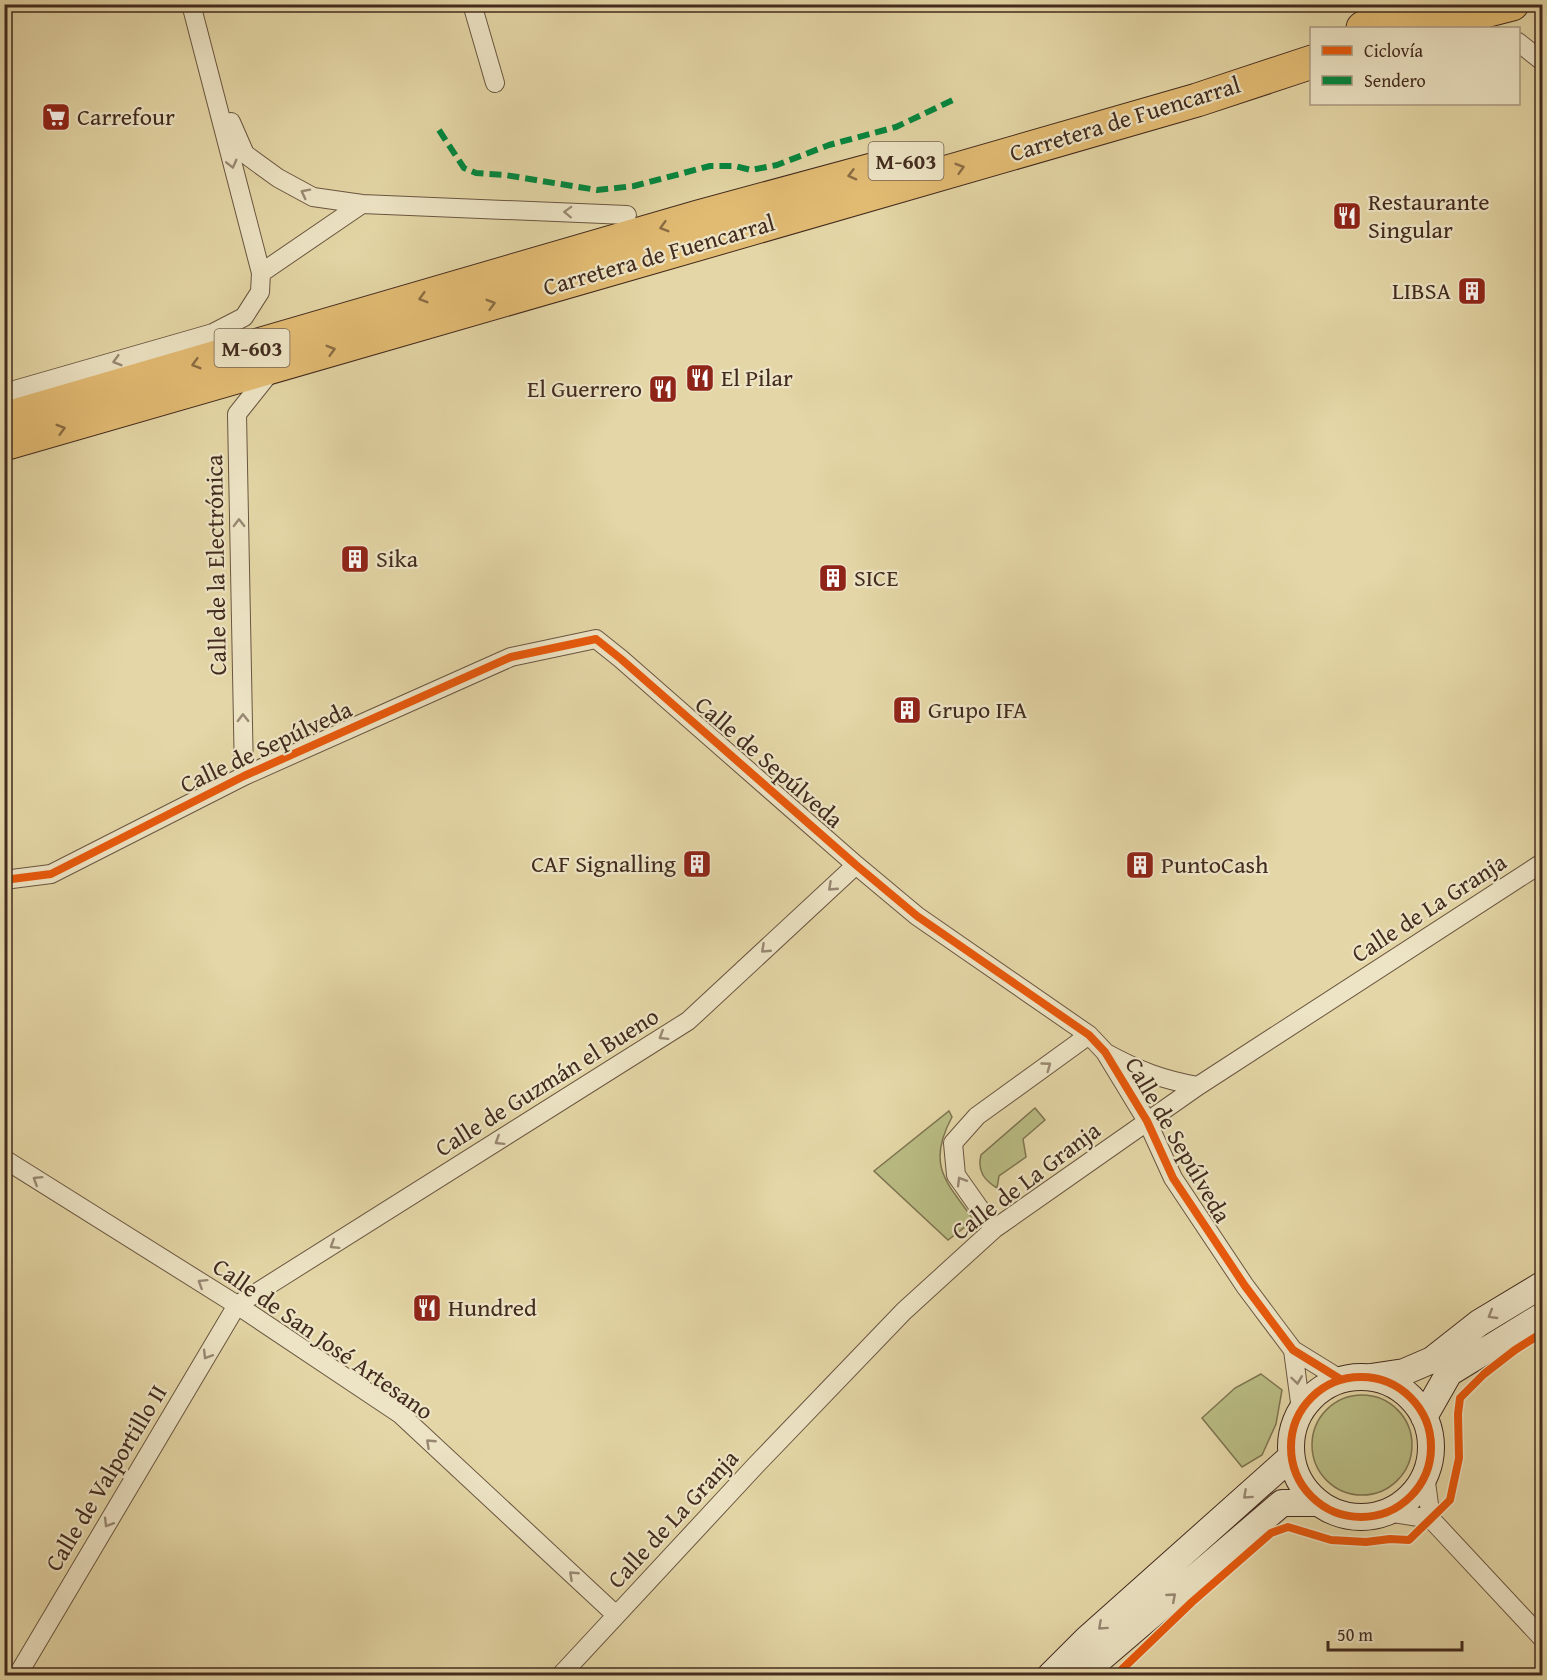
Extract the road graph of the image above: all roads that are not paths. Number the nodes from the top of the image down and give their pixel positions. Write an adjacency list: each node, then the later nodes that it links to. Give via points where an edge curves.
1 (190, 4): 13 (street)
2 (472, 4): 14 (street)
3 (1447, 4): 5 (highway)
4 (1512, 4): 6 (highway)
5 (1366, 27)
6 (1423, 27)
7 (1433, 27): 8 (street)
8 (1461, 27)
9 (1310, 43): 18 (highway, Carretera de Fuencarral / M-603, one-way to 18)
10 (1520, 44): 11 (street)
11 (1542, 61)
12 (1310, 62): 19 (highway, Carretera de Fuencarral / M-603, one-way to 12, via 1197,100)
13 (207, 66): 15 (street, one-way to 13, via 313,197 244,154); 17 (street, one-way to 17)
14 (495, 83)
15 (362, 204): 16 (street, one-way to 15); 17 (street)
16 (627, 215): 18 (highway)
17 (261, 273): 20 (street, one-way to 20, via 260,292 244,317 213,333)
18 (500, 276): 21 (highway, Carretera de Fuencarral / M-603, one-way to 21)
19 (275, 367): 22 (highway, Carretera de Fuencarral / M-603, one-way to 19); 23 (street, Calle de la Electrónica, one-way to 19, via 237,414)
20 (4, 393)
21 (4, 419)
22 (4, 444)
23 (244, 776): 25 (street, Calle de Sepúlveda, via 511,657 596,639); 26 (street, Calle de Sepúlveda, via 51,874)
24 (1542, 863): 29 (street, Calle de La Granja)
25 (856, 865): 27 (street, Calle de Sepúlveda, via 917,916); 34 (street, Calle de Guzmán el Bueno, one-way to 34, via 688,1021)
26 (4, 880)
27 (1089, 1035): 28 (street, Calle de Sepúlveda); 32 (street, one-way to 27, via 956,1175 953,1143 977,1116)
28 (1105, 1052): 29 (street, Calle de Sepúlveda, via 1167,1081); 30 (street, Calle de Sepúlveda)
29 (1198, 1086): 30 (street, Calle de La Granja)
30 (1147, 1121): 32 (street, Calle de La Granja); 36 (street, Calle de Sepúlveda, via 1173,1178)
31 (4, 1159): 34 (street, Calle de San José Artesano, one-way to 31)
32 (994, 1229): 46 (street, Calle de La Granja, via 904,1311)
33 (1542, 1285): 37 (street, one-way to 37, via 1479,1323 1432,1360 1404,1372)
34 (237, 1305): 46 (street, Calle de San José Artesano, one-way to 34, via 400,1414); 48 (street, Calle de Valportillo II, one-way to 48)
35 (1542, 1316): 40 (street, via 1449,1373)
36 (1293, 1350): 38 (street, Calle de Sepúlveda); 39 (street, one-way to 39)
37 (1369, 1377): 38 (street); 40 (street, via 1391,1384 1411,1398)
38 (1340, 1379): 39 (street, via 1325,1386)
39 (1300, 1410): 41 (street, via 1292,1432)
40 (1424, 1417): 42 (street, via 1431,1456)
41 (1291, 1456): 43 (street, via 1305,1490); 50 (street, one-way to 50)
42 (1425, 1475): 44 (street, via 1410,1497); 45 (street)
43 (1318, 1503): 44 (street, via 1340,1514 1364,1517); 51 (street, one-way to 43, via 1282,1503)
44 (1387, 1512): 45 (street)
45 (1431, 1519): 47 (street)
46 (616, 1615): 49 (street, Calle de La Granja)
47 (1542, 1638)
48 (17, 1676)
49 (560, 1676)
50 (1050, 1676)
51 (1080, 1676)

